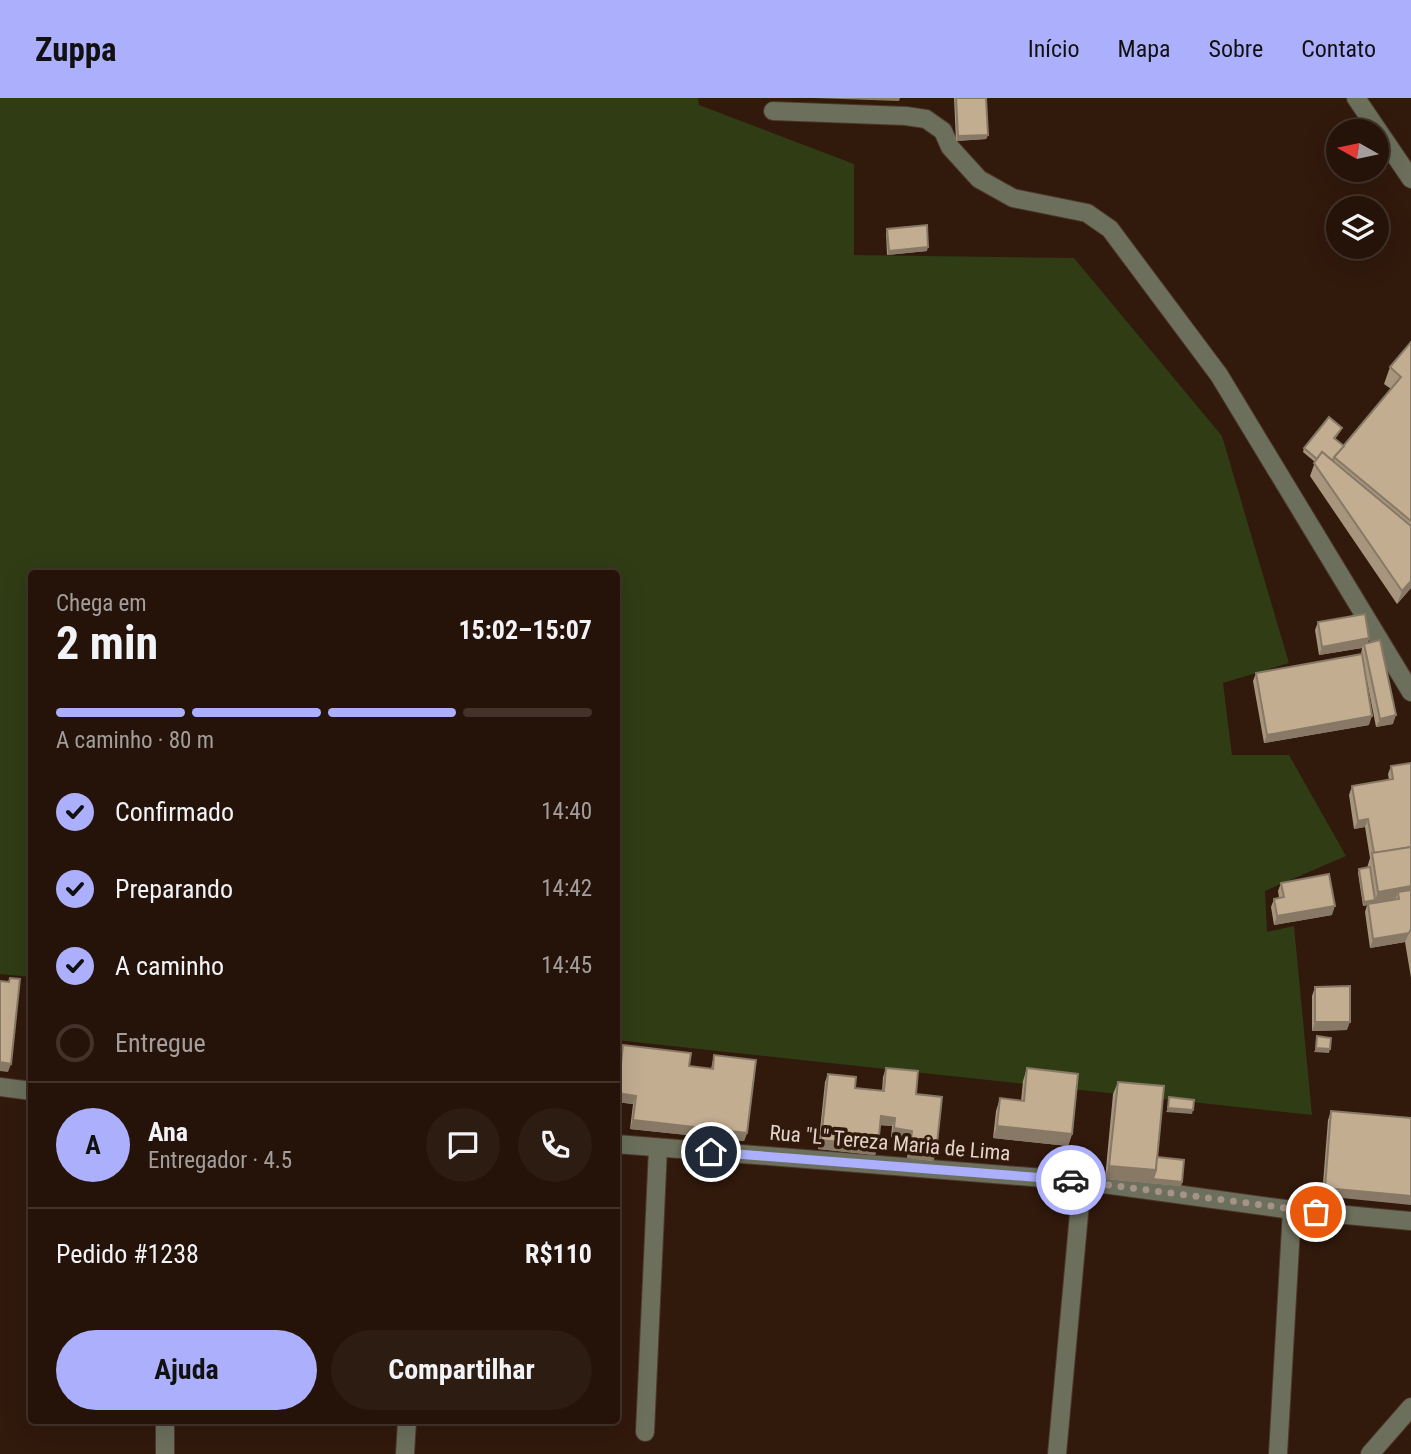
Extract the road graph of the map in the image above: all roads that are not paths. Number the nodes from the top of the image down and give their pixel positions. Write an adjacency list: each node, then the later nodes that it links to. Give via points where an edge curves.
1 (1356, 98): 3 (street)
2 (773, 111): 4 (street, via 926,119 943,131 979,179 1013,198 1087,214 1110,229 1219,375)
3 (1411, 179)
4 (1411, 692)
5 (0, 1087): 6 (street)
6 (28, 1090)
7 (620, 1144): 8 (street, Rua "L" Tereza Maria de Lima)
8 (658, 1148): 9 (street, Rua "L" Tereza Maria de Lima); 15 (street)
9 (1082, 1181): 10 (street, Rua "L" Tereza Maria de Lima); 18 (street)
10 (1292, 1210): 11 (street, Rua "L" Tereza Maria de Lima); 19 (street)
11 (1411, 1221)
12 (1411, 1407): 20 (street)
13 (165, 1424): 16 (street)
14 (407, 1424): 17 (street)
15 (645, 1432)
16 (165, 1454)
17 (405, 1454)
18 (1057, 1454)
19 (1278, 1454)
20 (1370, 1454)

